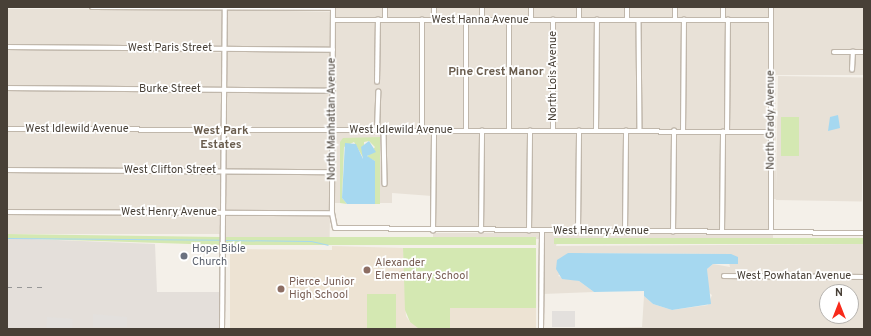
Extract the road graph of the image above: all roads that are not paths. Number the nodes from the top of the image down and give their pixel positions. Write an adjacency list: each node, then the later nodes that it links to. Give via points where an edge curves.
1 (92, 7): 2 (street)
2 (225, 7): 12 (street); 33 (street)
3 (385, 7): 15 (street)
4 (434, 7): 17 (street)
5 (482, 7): 19 (street)
6 (531, 7): 21 (street)
7 (579, 7): 23 (street)
8 (627, 7): 25 (street)
9 (675, 7): 27 (street)
10 (723, 7): 29 (street)
11 (771, 7): 31 (street, North Grady Avenue)
12 (333, 8): 13 (street, North Manhattan Avenue)
13 (333, 20): 14 (street, West Hanna Avenue); 34 (street, North Manhattan Avenue)
14 (378, 20): 15 (street, West Hanna Avenue); 39 (street)
15 (385, 20): 16 (street, West Hanna Avenue)
16 (422, 20): 17 (street, West Hanna Avenue); 49 (street)
17 (434, 20): 18 (street, West Hanna Avenue)
18 (466, 20): 19 (street, West Hanna Avenue); 51 (street)
19 (482, 20): 20 (street, West Hanna Avenue)
20 (510, 20): 21 (street, West Hanna Avenue); 53 (street)
21 (531, 20): 22 (street, West Hanna Avenue)
22 (553, 20): 23 (street, West Hanna Avenue); 55 (street, North Lois Avenue)
23 (579, 20): 24 (street, West Hanna Avenue)
24 (597, 20): 25 (street, West Hanna Avenue); 57 (street)
25 (627, 20): 26 (street, West Hanna Avenue)
26 (639, 20): 27 (street, West Hanna Avenue); 59 (street)
27 (675, 20): 28 (street, West Hanna Avenue)
28 (684, 20): 29 (street, West Hanna Avenue); 61 (street)
29 (723, 20): 30 (street, West Hanna Avenue)
30 (728, 20): 31 (street, West Hanna Avenue); 62 (street)
31 (771, 20): 63 (street, North Grady Avenue)
32 (7, 47): 33 (street, West Paris Street)
33 (224, 49): 34 (street, West Paris Street); 41 (street)
34 (333, 50): 42 (street, North Manhattan Avenue)
35 (834, 52): 36 (street)
36 (853, 52): 37 (street); 38 (street)
37 (864, 52)
38 (852, 70)
39 (377, 82)
40 (7, 88): 41 (street, Burke Street)
41 (224, 89): 42 (street, Burke Street); 45 (street)
42 (333, 91): 46 (street, North Manhattan Avenue)
43 (378, 92): 47 (street)
44 (7, 129): 45 (street, West Idlewild Avenue)
45 (224, 130): 46 (street, West Idlewild Avenue); 65 (street)
46 (332, 130): 47 (street, West Idlewild Avenue); 66 (street, North Manhattan Avenue)
47 (377, 130): 48 (street, West Idlewild Avenue)
48 (384, 130): 49 (street, West Idlewild Avenue); 67 (street)
49 (422, 130): 50 (street, West Idlewild Avenue)
50 (434, 130): 51 (street, West Idlewild Avenue); 72 (street)
51 (466, 131): 52 (street, West Idlewild Avenue)
52 (482, 131): 53 (street, West Idlewild Avenue); 73 (street)
53 (509, 131): 54 (street, West Idlewild Avenue)
54 (530, 131): 55 (street, West Idlewild Avenue); 74 (street)
55 (553, 131): 56 (street, West Idlewild Avenue)
56 (579, 131): 57 (street, West Idlewild Avenue); 76 (street)
57 (596, 131): 58 (street, West Idlewild Avenue)
58 (626, 131): 59 (street, West Idlewild Avenue); 77 (street)
59 (640, 131): 60 (street, West Idlewild Avenue)
60 (674, 132): 61 (street, West Idlewild Avenue); 78 (street)
61 (683, 132): 62 (street, West Idlewild Avenue)
62 (725, 132): 63 (street, West Idlewild Avenue); 79 (street)
63 (771, 132): 80 (street, North Grady Avenue)
64 (7, 170): 65 (street, West Clifton Street)
65 (223, 171): 66 (street, West Clifton Street); 69 (street)
66 (332, 172): 70 (street, North Manhattan Avenue)
67 (385, 184)
68 (7, 212): 69 (street, West Henry Avenue)
69 (223, 212): 70 (street, West Henry Avenue); 84 (street)
70 (332, 213): 71 (street, North Manhattan Avenue)
71 (338, 229): 72 (street, West Henry Avenue)
72 (433, 231): 73 (street, West Henry Avenue)
73 (481, 231): 74 (street, West Henry Avenue)
74 (529, 231): 75 (street, West Henry Avenue)
75 (542, 231): 76 (street, West Henry Avenue); 85 (street)
76 (578, 231): 77 (street, West Henry Avenue)
77 (626, 232): 78 (street, West Henry Avenue)
78 (673, 232): 79 (street, West Henry Avenue)
79 (722, 232): 80 (street, West Henry Avenue)
80 (771, 232): 81 (street, West Henry Avenue)
81 (864, 233)
82 (724, 276): 83 (street, West Powhatan Avenue)
83 (864, 277)
84 (222, 329)
85 (541, 329)

